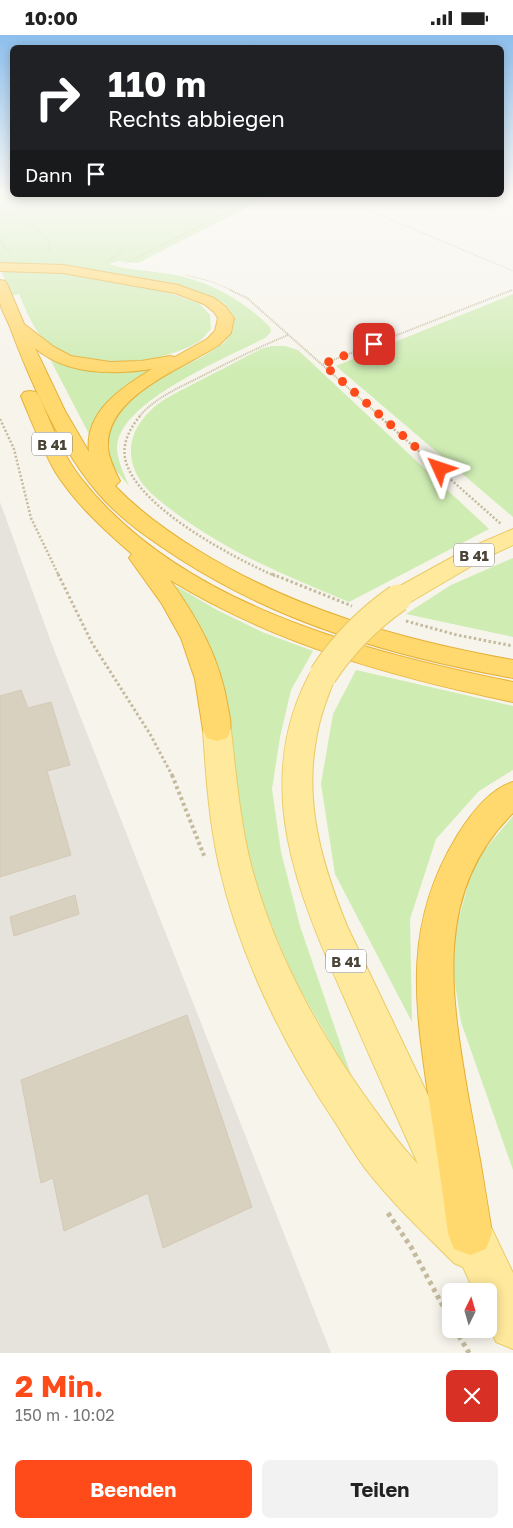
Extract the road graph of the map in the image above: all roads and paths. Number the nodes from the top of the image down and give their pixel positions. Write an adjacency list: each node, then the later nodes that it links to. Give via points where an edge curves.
1 (45, 254): 5 (path)
2 (118, 254): 7 (path)
3 (147, 254): 9 (path, via 124,265)
4 (471, 254): 11 (path)
5 (51, 255)
6 (100, 261): 7 (path)
7 (108, 262): 8 (path)
8 (116, 263)
9 (132, 266)
10 (0, 267): 17 (highway, via 69,270 169,287 202,297 220,309 226,318 222,333)
11 (513, 271)
12 (179, 273): 16 (path, via 213,282 247,298)
13 (0, 285): 15 (highway, B 41)
14 (513, 290): 18 (path)
15 (9, 329): 17 (highway, via 52,353 91,365 154,364); 19 (highway, B 41, via 78,451); 20 (highway, B 41, via 58,458 90,502)
16 (288, 335): 18 (path); 23 (path, via 257,347 170,392 145,409 125,442 125,462 135,481 155,502 193,531 246,562)
17 (207, 347): 19 (highway, via 128,392 105,417 98,447)
18 (323, 364): 21 (path)
19 (118, 501): 25 (highway, B 41, via 186,554 284,604 363,634)
20 (125, 536): 26 (highway, B 41, via 200,587 300,634 414,671); 27 (highway, via 182,614 196,641 210,683)
21 (511, 537): 22 (main road, B 41, via 436,576)
22 (399, 608): 24 (path, via 457,635); 29 (main road, B 41, bridge, via 381,609 352,635 323,675 307,713 298,757 297,805 307,865 332,931)
23 (361, 609)
24 (513, 646)
25 (513, 669)
26 (513, 692)
27 (216, 730): 29 (main road, via 223,803 236,867 261,946 285,999 332,1085 383,1156 422,1200)
28 (513, 794): 29 (highway, via 489,817 458,860 446,892 436,940 435,1000)
29 (476, 1245): 30 (main road)
30 (513, 1325)
31 (461, 1338): 32 (path)
32 (469, 1353)

